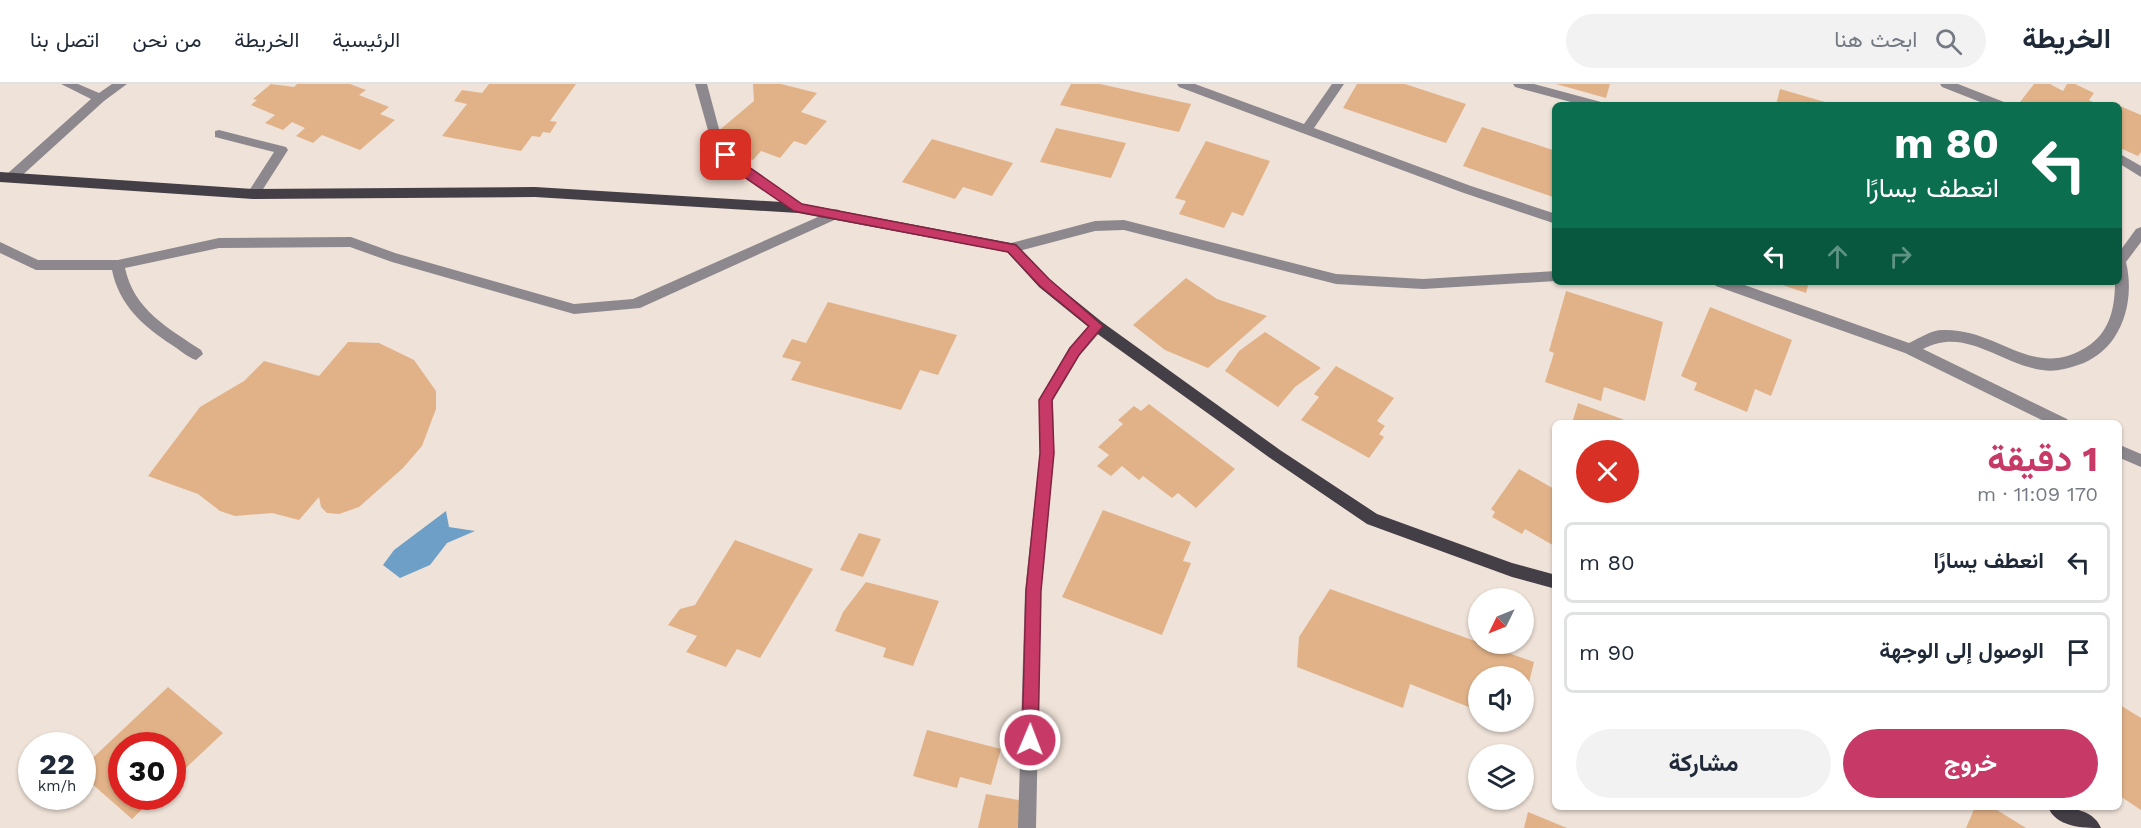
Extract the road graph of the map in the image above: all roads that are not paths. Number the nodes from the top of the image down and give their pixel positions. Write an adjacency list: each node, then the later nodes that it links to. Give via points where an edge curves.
1 (67, 84): 8 (street)
2 (121, 84): 8 (street)
3 (701, 84): 17 (street, via 717,145 735,165)
4 (1183, 84): 11 (street)
5 (1338, 84): 11 (street)
6 (1519, 84): 9 (street)
7 (1946, 84): 10 (street)
8 (100, 98): 15 (street)
9 (1586, 102)
10 (1992, 102)
11 (1306, 131): 19 (street)
12 (219, 134): 16 (street, via 282,150)
13 (2122, 159): 14 (street)
14 (2141, 172)
15 (6, 177): 16 (main road)
16 (253, 194): 17 (main road, via 535,192)
17 (798, 208): 18 (main road)
18 (836, 214): 22 (main road); 24 (street, via 635,304 574,309 351,242 219,243)
19 (1552, 218)
20 (2141, 232): 23 (street)
21 (0, 247): 24 (street, via 36,265)
22 (1011, 249): 25 (street, via 1095,226 1124,225 1336,279 1423,284); 28 (main road, via 1044,283)
23 (2122, 258)
24 (118, 265): 30 (street, via 120,284 145,320)
25 (1552, 276)
26 (2122, 278): 29 (street, via 2124,295 2111,334 2083,360 2058,367 2041,364 1963,336 1940,334)
27 (1729, 285): 29 (street)
28 (1097, 326): 34 (main road, via 1372,519); 36 (street, via 1074,352 1046,400 1047,453 1033,591)
29 (1910, 349): 31 (street)
30 (196, 354)
31 (2056, 420)
32 (2122, 452): 33 (street)
33 (2141, 461)
34 (1552, 581)
35 (2062, 810): 37 (main road)
36 (1027, 828)
37 (2092, 828)

